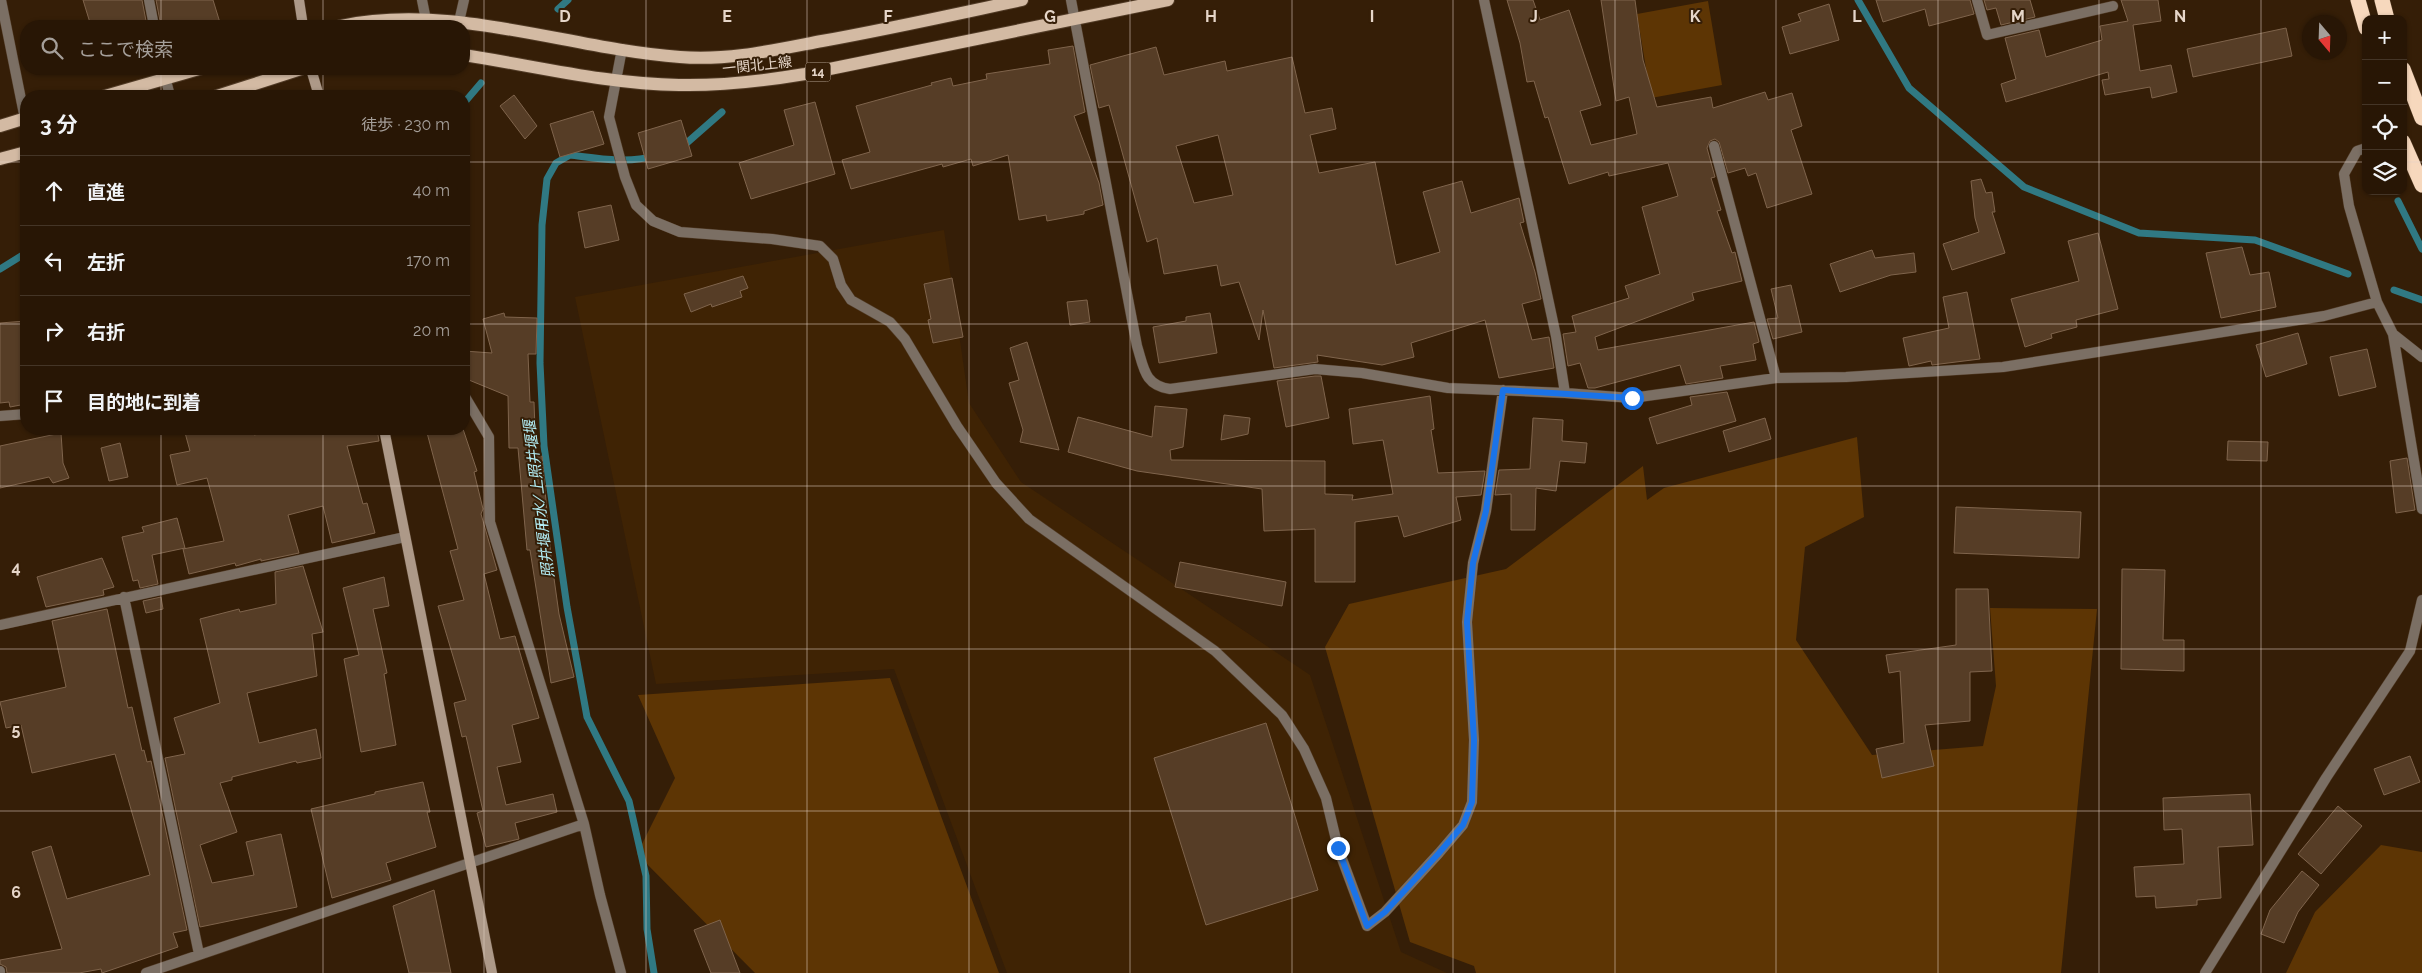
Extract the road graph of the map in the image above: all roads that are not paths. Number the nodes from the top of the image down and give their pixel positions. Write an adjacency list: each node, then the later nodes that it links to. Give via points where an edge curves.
1 (1, 0): 34 (street)
2 (149, 0): 17 (street)
3 (299, 0): 18 (street)
4 (422, 0): 19 (street)
5 (464, 0): 20 (street)
6 (1022, 0): 22 (main road, 一関北上線 / 14, via 743,56 681,58)
7 (1070, 0): 16 (street)
8 (1168, 0): 16 (main road, 一関北上線 / 14)
9 (1484, 0): 49 (street, via 1556,336)
10 (1977, 0): 13 (street, via 1987,35)
11 (2358, 0): 14 (highway)
12 (2382, 0): 15 (highway)
13 (2113, 6)
14 (2362, 15)
15 (2386, 15)
16 (1075, 19): 29 (main road, 一関北上線 / 14, via 805,74 745,83 678,85); 48 (street, via 1138,346 1152,384 1170,389 1315,369 1362,373 1448,388)
17 (153, 20)
18 (302, 20)
19 (426, 20)
20 (459, 20)
21 (470, 26): 22 (main road, 一関北上線 / 14)
22 (622, 49): 29 (street)
23 (470, 56): 29 (main road, 一関北上線 / 14)
24 (162, 75): 30 (main road)
25 (165, 75): 31 (street)
26 (282, 75): 32 (main road)
27 (313, 75): 33 (street)
28 (2407, 79): 35 (highway)
29 (616, 80): 48 (street, via 609,117 636,205 653,221 680,232 820,246 833,259 841,285 851,300 890,322 905,339 957,426 996,483 1029,519 1215,651 1282,714 1304,749 1326,798 1338,848 1367,926 1385,912 1463,825 1472,802 1474,740 1467,622 1473,563 1486,511)
30 (121, 90)
31 (169, 90)
32 (236, 90)
33 (317, 90)
34 (20, 91)
35 (2422, 118)
36 (20, 121): 37 (main road)
37 (0, 126)
38 (1714, 146): 47 (street)
39 (2362, 149): 44 (street, via 2357,151 2344,174 2349,206)
40 (2407, 150): 43 (highway)
41 (20, 154): 42 (main road)
42 (0, 159)
43 (2422, 185)
44 (2377, 302): 45 (street); 47 (street, via 2324,316 2003,367)
45 (2394, 334): 46 (street); 54 (street)
46 (2422, 357)
47 (1776, 378): 49 (street, via 1632,398)
48 (1503, 390): 49 (street)
49 (1565, 393)
50 (470, 405): 59 (street, via 489,437 490,522)
51 (20, 414): 52 (street)
52 (0, 416)
53 (385, 435): 55 (street)
54 (2422, 509)
55 (404, 538): 56 (street); 60 (street)
56 (124, 597): 58 (street); 61 (street)
57 (2422, 600): 65 (street, via 2410,651 2326,778)
58 (0, 625)
59 (584, 824): 60 (street); 64 (street)
60 (469, 863): 61 (street); 63 (street)
61 (199, 954): 62 (street)
62 (146, 973)
63 (492, 973)
64 (621, 973)
65 (2205, 973)

